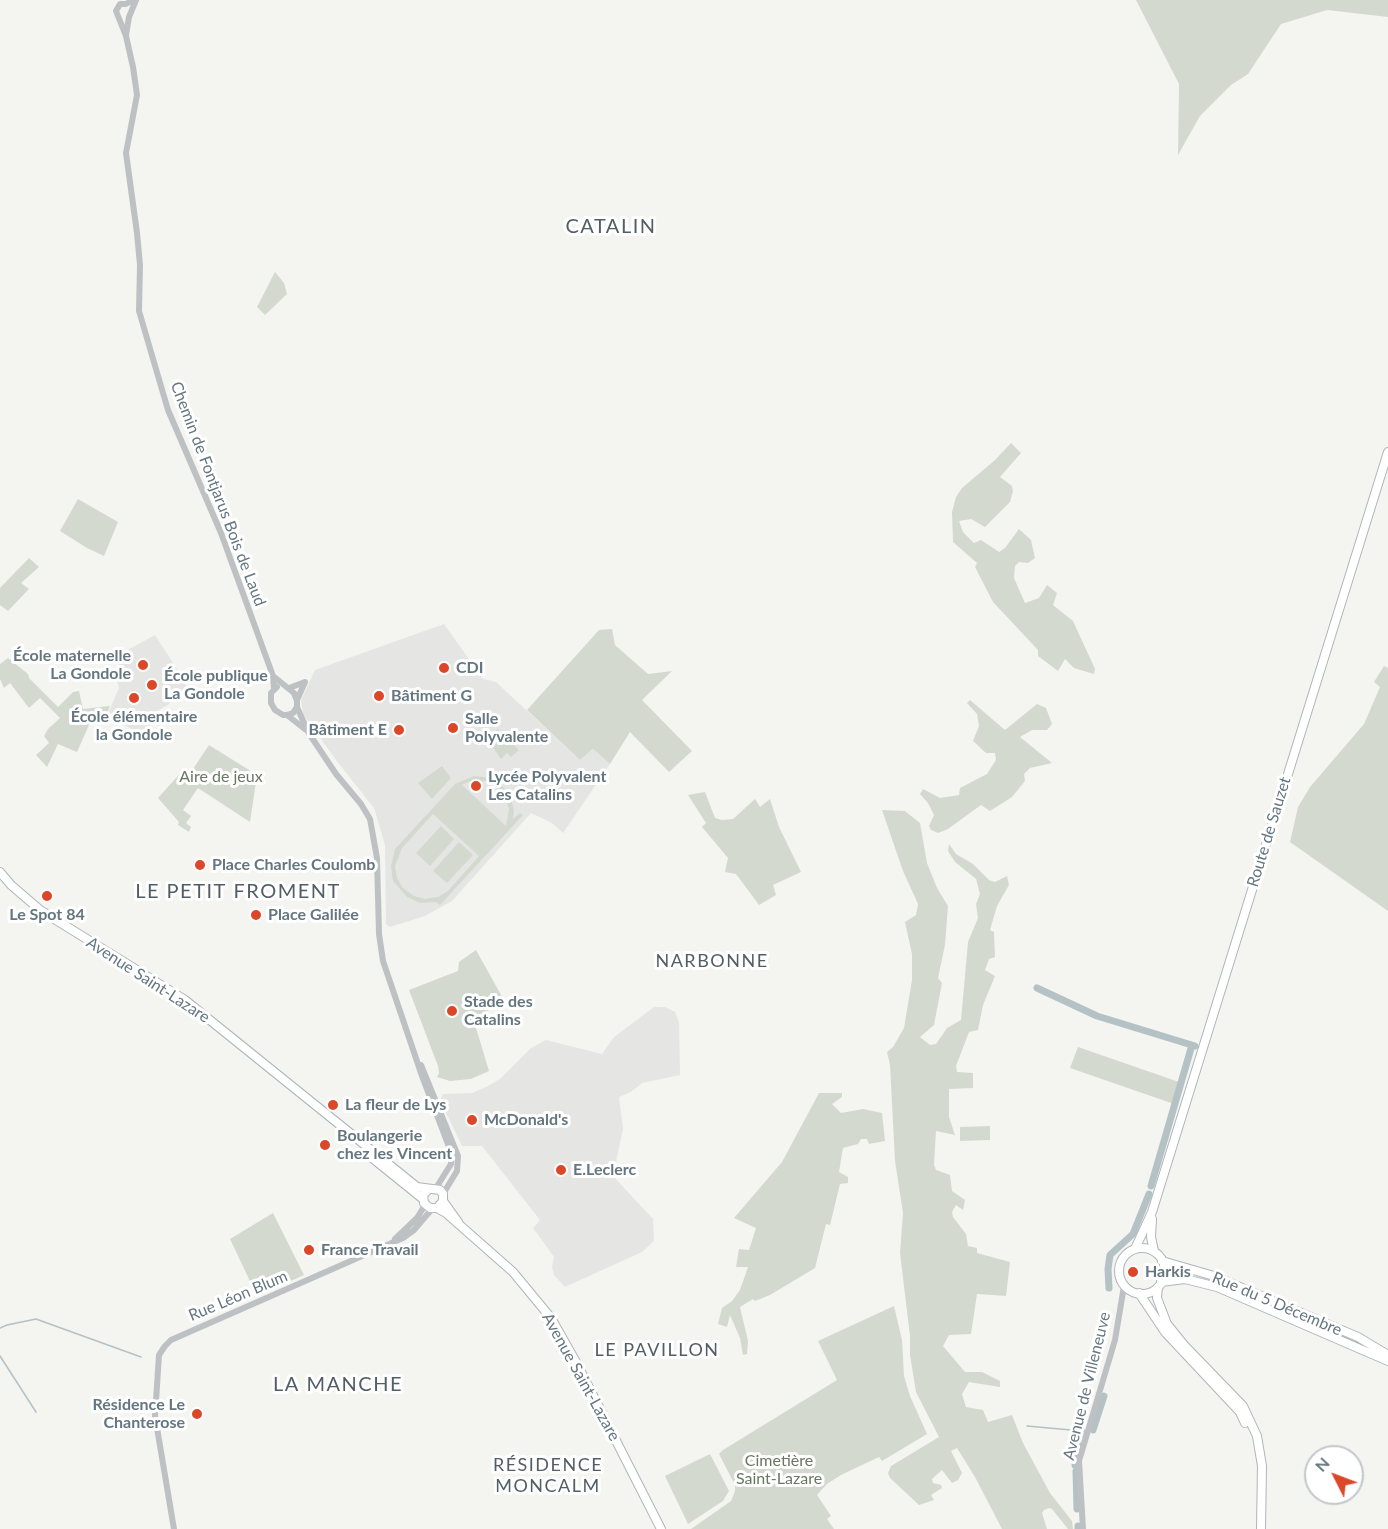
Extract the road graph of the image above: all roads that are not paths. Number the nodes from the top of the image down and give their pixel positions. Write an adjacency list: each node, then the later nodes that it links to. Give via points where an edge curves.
1 (135, 0): 2 (street); 3 (street, Chemin de Fontjarus Bois de Laud)
2 (126, 4): 3 (street); 4 (street, via 116,8)
3 (130, 14): 4 (street); 5 (street, Chemin de Fontjarus Bois de Laud)
4 (119, 17): 5 (street, Chemin de Fontjarus Bois de Laud)
5 (126, 36): 7 (street, Chemin de Fontjarus Bois de Laud, via 136,95 126,153 140,265 139,311 168,410 221,533)
6 (1388, 452): 20 (main road, Route de Sauzet)
7 (273, 676): 8 (street); 9 (street)
8 (286, 687): 9 (street); 10 (street); 10 (street, via 306,682)
9 (274, 689): 11 (street, via 272,705)
10 (297, 704): 11 (street); 12 (street)
11 (287, 715): 12 (street)
12 (308, 732): 14 (street, via 370,819 377,858 380,948)
13 (0, 872): 15 (main road, Avenue Saint-Lazare, via 40,909 185,1000)
14 (412, 1048): 16 (street); 17 (street, via 451,1152)
15 (323, 1112): 18 (main road, Avenue Saint-Lazare, via 401,1176 417,1187); 19 (main road, Avenue Saint-Lazare, via 334,1126)
16 (458, 1156): 17 (street); 18 (street, via 457,1171)
17 (451, 1164): 18 (street)
18 (437, 1193): 19 (main road); 19 (main road, via 423,1196); 21 (main road, Avenue Saint-Lazare)
19 (429, 1205): 21 (main road, Avenue Saint-Lazare); 31 (street, Rue Léon Blum, via 391,1244 181,1335 165,1346 159,1355 154,1416)
20 (1152, 1212): 22 (main road, Route de Sauzet); 23 (main road, Route de Sauzet)
21 (459, 1225): 32 (main road, Avenue Saint-Lazare, via 513,1272 551,1318)
22 (1135, 1249): 23 (main road); 26 (main road, via 1120,1264)
23 (1154, 1251): 24 (main road)
24 (1162, 1261): 25 (main road, via 1164,1275); 28 (main road, Rue du 5 Décembre, via 1214,1276 1358,1337)
25 (1160, 1284): 27 (main road, via 1153,1291); 29 (main road, Rue du 5 Décembre, via 1185,1279 1217,1287); 30 (main road, via 1157,1298 1167,1324 1242,1406 1257,1436)
26 (1124, 1286): 27 (main road); 33 (street, Avenue de Villeneuve, via 1115,1340 1079,1461)
27 (1139, 1293): 30 (main road, via 1178,1348 1239,1412 1253,1437)
28 (1388, 1355)
29 (1388, 1361)
30 (1262, 1466): 34 (main road)
31 (174, 1529)
32 (661, 1529)
33 (1083, 1529)
34 (1261, 1529)

